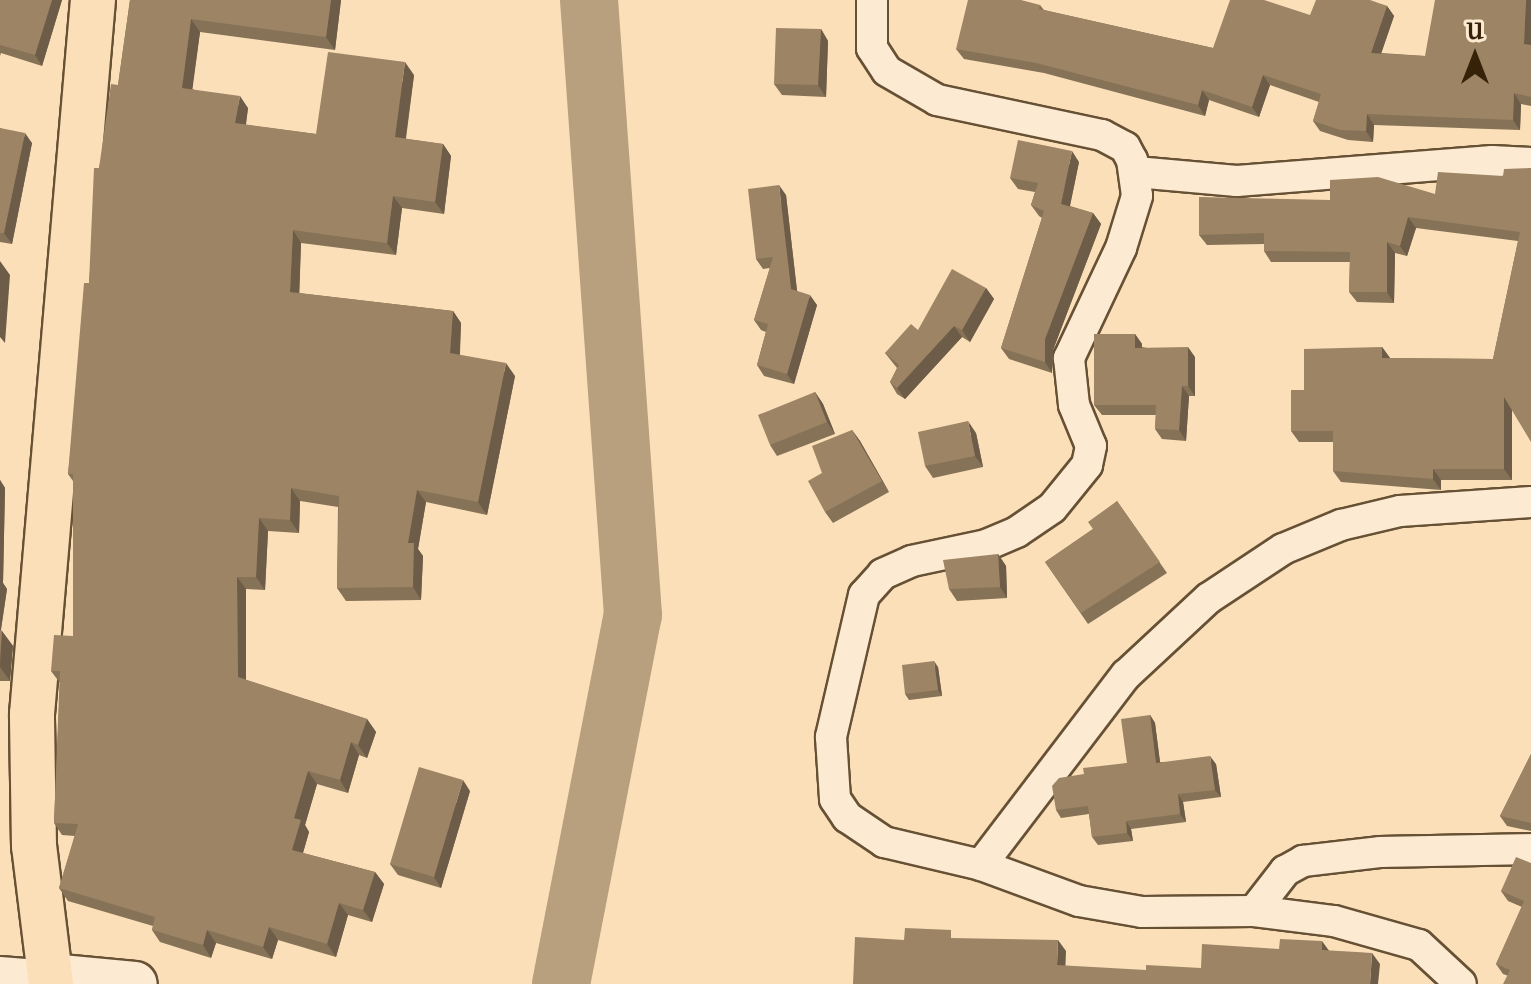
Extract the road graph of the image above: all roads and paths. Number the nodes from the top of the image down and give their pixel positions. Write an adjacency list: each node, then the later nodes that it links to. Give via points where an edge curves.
1 (93, 0): 10 (highway, via 32,714 34,846)
2 (872, 0): 4 (street, via 872,48 887,71 907,85 976,110 1102,135 1125,147)
3 (1531, 163): 4 (street, via 1492,161 1237,181)
4 (1136, 172): 7 (street, via 1131,224 1069,358 1074,405 1091,446 1076,485 1017,532 883,574 864,595 854,621 831,737 835,799 847,817 884,842)
5 (1531, 502): 7 (street, via 1400,511 1341,525 1270,557 1209,598 1126,675)
6 (1531, 849): 8 (street, via 1381,852 1303,861 1285,871)
7 (981, 865): 8 (street, via 1106,908)
8 (1254, 911): 12 (street, via 1334,921 1419,945)
9 (0, 972): 10 (street)
10 (51, 980): 11 (street)
11 (135, 984)
12 (1461, 984)

